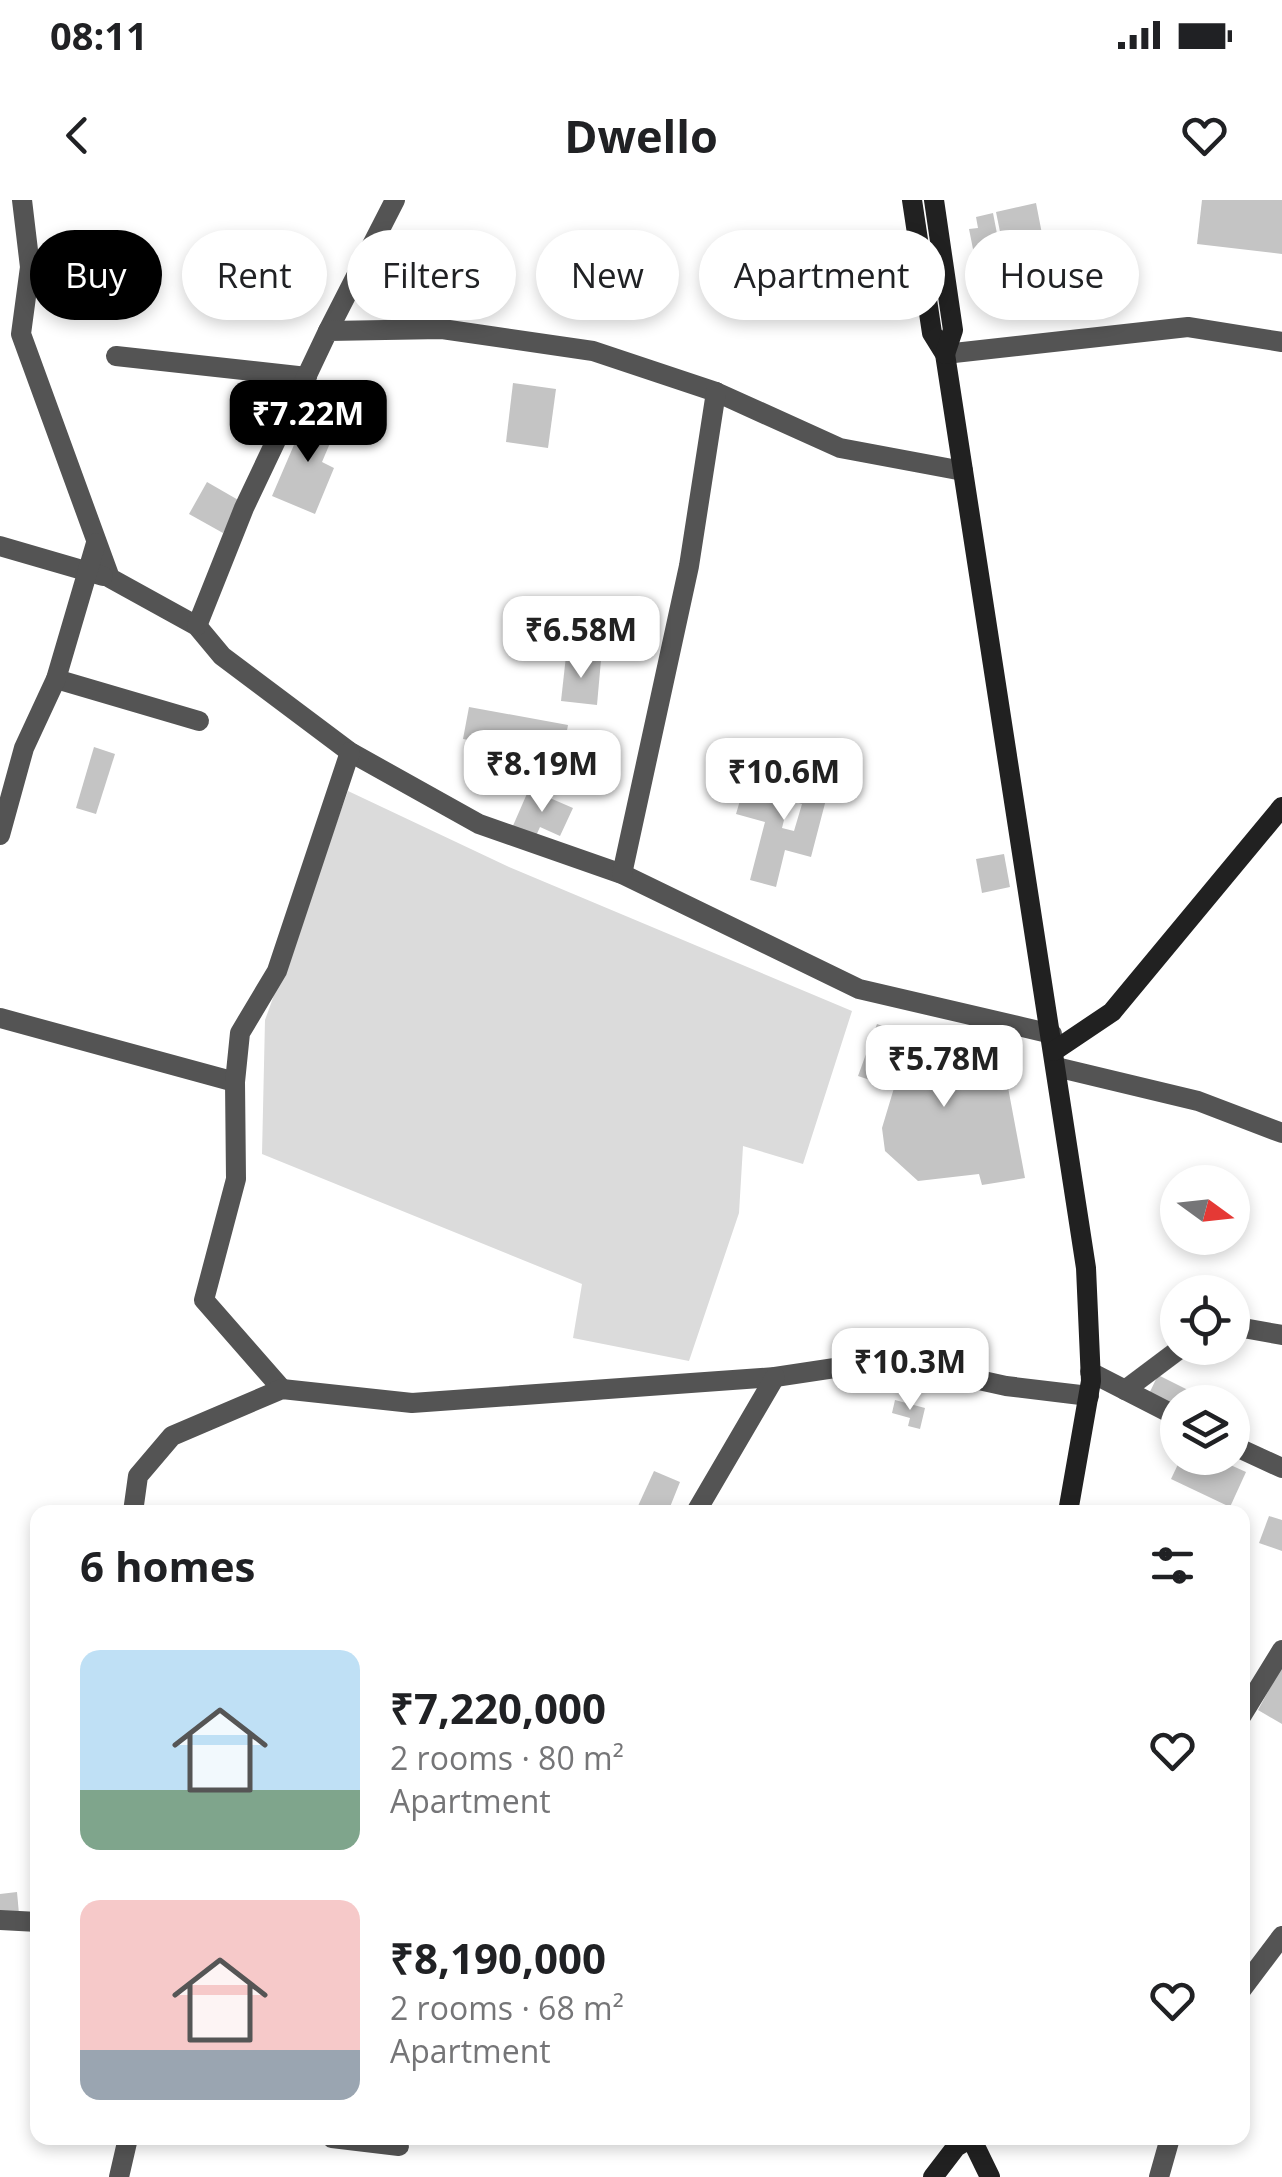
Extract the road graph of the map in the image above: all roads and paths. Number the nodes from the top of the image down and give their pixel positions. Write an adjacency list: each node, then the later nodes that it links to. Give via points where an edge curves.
1 (22, 200): 13 (street, via 30,267 21,334 96,542)
2 (395, 200): 5 (street)
3 (912, 200): 7 (main road, via 932,333)
4 (934, 200): 7 (main road, via 953,330)
5 (328, 332): 9 (street); 10 (street, via 442,330 593,352)
6 (1282, 342): 7 (street, via 1188,328)
7 (945, 354): 11 (main road)
8 (116, 356): 9 (street)
9 (307, 377): 14 (street)
10 (716, 392): 11 (street, via 840,448); 20 (street, via 689,566)
11 (963, 471): 22 (main road)
12 (0, 546): 13 (street)
13 (100, 575): 14 (street); 15 (street)
14 (196, 626): 17 (street, via 222,656)
15 (56, 680): 16 (street); 19 (street, via 24,748)
16 (199, 721)
17 (350, 752): 20 (street, via 479,824); 23 (street, via 277,970 240,1034)
18 (1282, 807): 22 (main road, via 1112,1012)
19 (0, 835)
20 (622, 874): 22 (street, via 859,989)
21 (0, 1018): 23 (street)
22 (1054, 1051): 24 (street); 28 (main road, via 1086,1268)
23 (234, 1082): 30 (street, via 236,1180 204,1300)
24 (1282, 1133)
25 (1250, 1329): 26 (street)
26 (1282, 1335)
27 (1160, 1364): 31 (street)
28 (1090, 1372): 31 (street); 32 (main road)
29 (775, 1377): 30 (street, via 412,1404); 32 (street, via 888,1360); 37 (street)
30 (282, 1390): 36 (street, via 172,1436 138,1476)
31 (1126, 1390): 33 (street)
32 (1089, 1396): 38 (main road)
33 (1160, 1408)
34 (1250, 1453): 35 (street)
35 (1282, 1468)
36 (136, 1505)
37 (700, 1505)
38 (1069, 1505)
39 (1282, 1650): 40 (street)
40 (1250, 1702)
41 (0, 1920): 42 (street)
42 (30, 1922)
43 (1282, 1936): 44 (street)
44 (1250, 1978)
45 (126, 2145): 51 (street)
46 (392, 2145): 50 (street)
47 (959, 2145): 52 (main road)
48 (974, 2145): 53 (main road)
49 (1168, 2145): 54 (street)
50 (400, 2146)
51 (119, 2177)
52 (934, 2177)
53 (990, 2177)
54 (1159, 2177)

